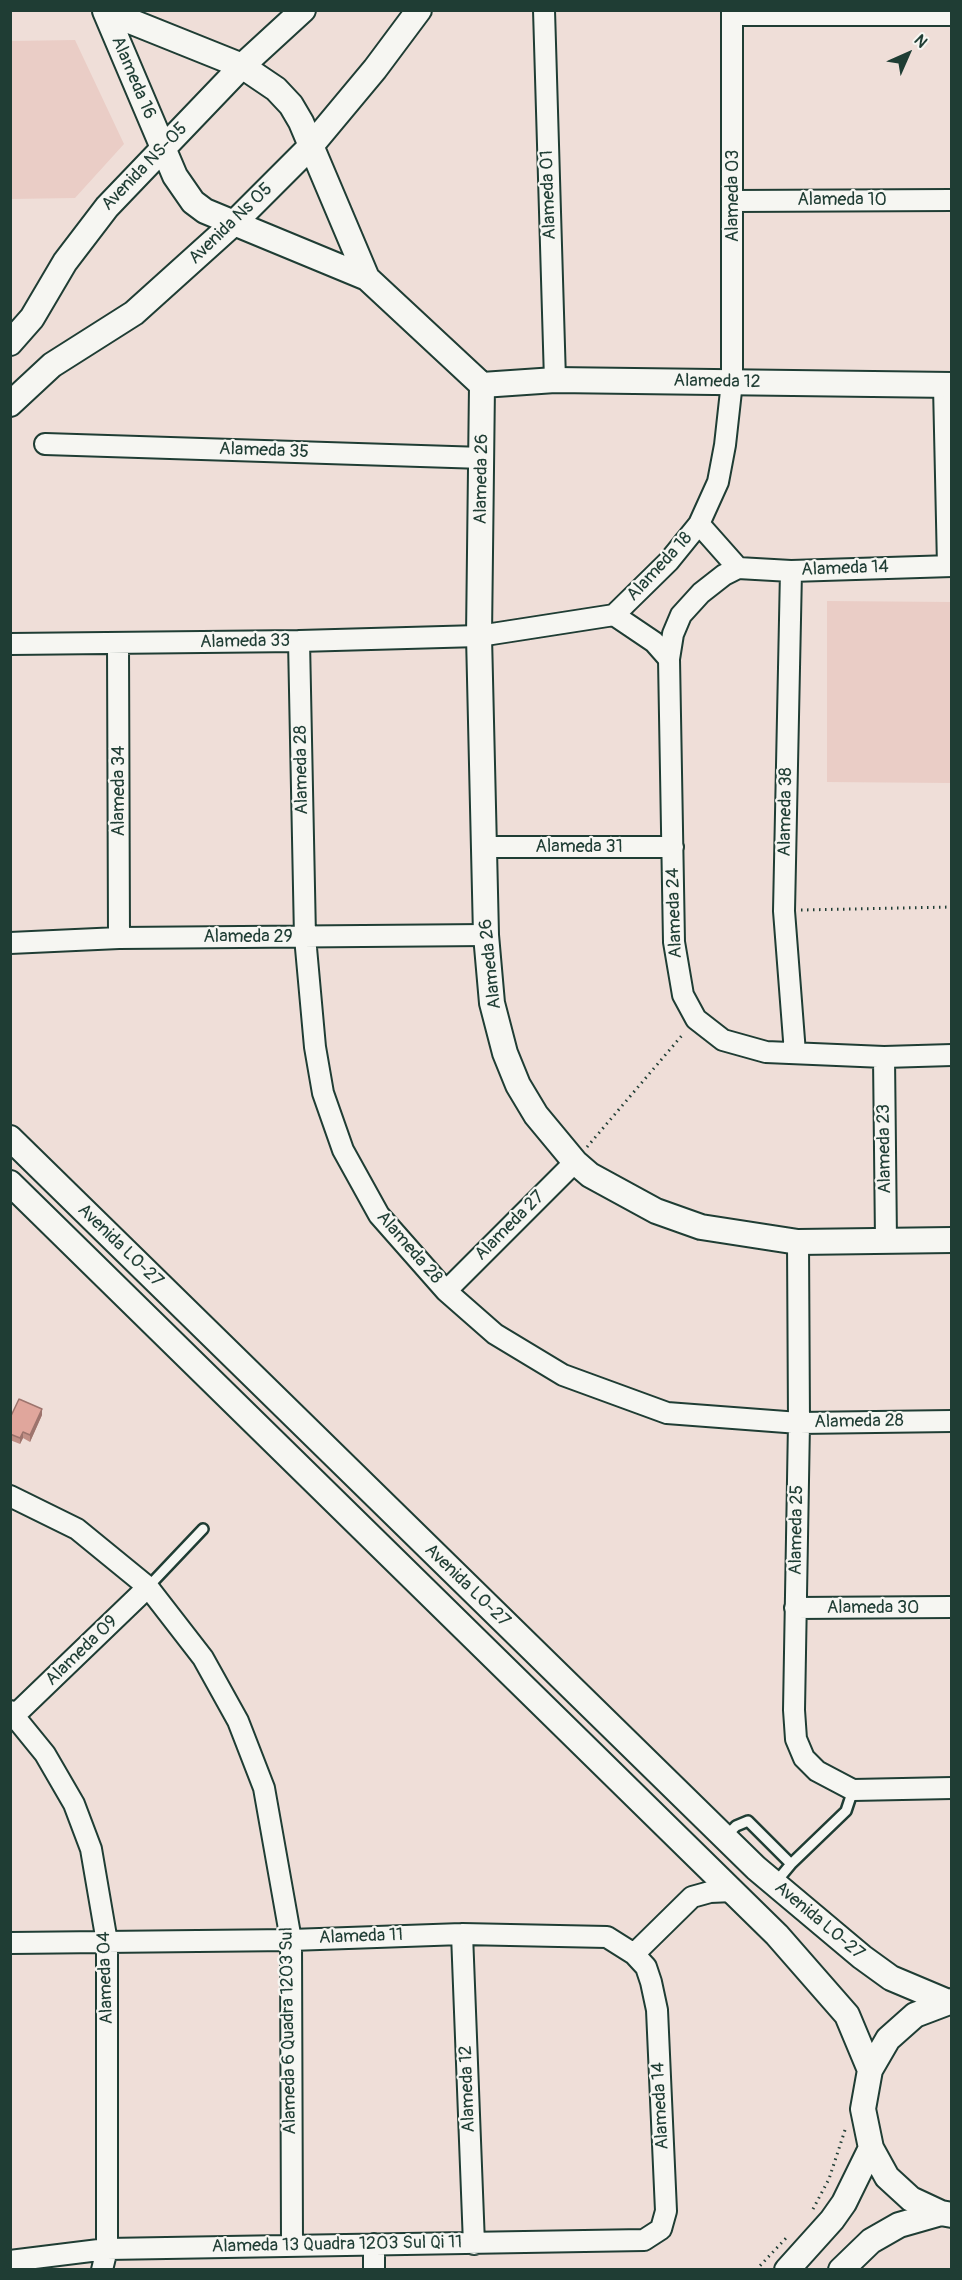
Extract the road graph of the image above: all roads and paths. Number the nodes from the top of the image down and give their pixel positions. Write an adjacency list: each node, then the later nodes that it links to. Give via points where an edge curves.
1 (303, 10): 7 (street, Avenida NS-05)
2 (419, 10): 8 (street, Avenida Ns 05)
3 (544, 10): 15 (street, Alameda 01)
4 (105, 11): 7 (street, Alameda 16); 9 (street, Alameda 16)
5 (732, 13): 6 (street); 11 (street, Alameda 03)
6 (951, 15)
7 (242, 66): 8 (street, Alameda 16, via 276,89 291,105); 9 (street, Avenida NS-05)
8 (310, 147): 12 (street, Avenida Ns 05); 13 (street, Alameda 16)
9 (163, 149): 12 (street, Alameda 16, via 193,202); 14 (street, Avenida NS-05, via 87,231 32,318)
10 (951, 200): 11 (street, Alameda 10)
11 (733, 201): 16 (street, Alameda 03)
12 (235, 222): 13 (street, Alameda 16); 19 (street, Avenida Ns 05, via 134,313 70,352)
13 (367, 279): 17 (street, Alameda 16)
14 (10, 343)
15 (555, 380): 16 (street, Alameda 12); 17 (street, Alameda 12)
16 (732, 382): 18 (street, Alameda 12); 22 (street, Alameda 18, via 718,482)
17 (482, 385): 21 (street, Alameda 26)
18 (948, 386): 23 (street)
19 (10, 404)
20 (45, 444): 21 (street, Alameda 35)
21 (483, 458): 27 (street, Alameda 26)
22 (699, 524): 24 (street); 26 (street, Alameda 18, via 669,561)
23 (950, 566): 25 (street, Alameda 14)
24 (738, 568): 25 (street, Alameda 14); 31 (street, Alameda 24, via 701,593 681,615)
25 (791, 571): 35 (street, Alameda 38)
26 (614, 615): 27 (street, Alameda 18); 31 (street, via 654,642)
27 (479, 636): 28 (street, Alameda 33); 33 (street, Alameda 26)
28 (299, 641): 30 (street, Alameda 33); 37 (street, Alameda 28)
29 (10, 644): 30 (street, Alameda 33)
30 (118, 644): 38 (street, Alameda 34)
31 (669, 659): 32 (street, Alameda 24)
32 (673, 847): 33 (street, Alameda 31); 40 (street, Alameda 24, via 678,974 682,995)
33 (485, 848): 36 (street, Alameda 26)
34 (951, 907): 35 (path)
35 (784, 911): 41 (street, Alameda 38)
36 (486, 935): 37 (street, Alameda 29); 45 (street, Alameda 26, via 492,1003 505,1053 536,1115)
37 (305, 937): 38 (street, Alameda 29); 50 (street, Alameda 28, via 323,1093 343,1150 379,1215)
38 (119, 938): 39 (street, Alameda 29)
39 (10, 943)
40 (696, 1019): 41 (street, Alameda 24, via 723,1040 742,1047); 45 (path)
41 (795, 1053): 43 (street, Alameda 24)
42 (951, 1055): 43 (street, Alameda 24)
43 (884, 1057): 48 (street, Alameda 23)
44 (10, 1138): 61 (street, Avenida LO-27)
45 (574, 1162): 49 (street, Alameda 26, via 656,1211 701,1227); 50 (street, Alameda 27)
46 (10, 1184): 64 (street, Avenida LO-27)
47 (951, 1240): 48 (street, Alameda 26)
48 (886, 1241): 49 (street, Alameda 26)
49 (798, 1242): 52 (street, Alameda 25)
50 (446, 1291): 52 (street, Alameda 28, via 495,1334 574,1379 667,1413)
51 (951, 1421): 52 (street, Alameda 28)
52 (799, 1423): 57 (street, Alameda 25)
53 (10, 1496): 55 (street, Alameda 6 Quadra 1203 Sul, via 77,1529)
54 (203, 1529): 55 (lane)
55 (148, 1587): 58 (street, Alameda 09); 66 (street, Alameda 6 Quadra 1203 Sul, via 203,1658 238,1721 264,1788)
56 (951, 1607): 57 (street, Alameda 30)
57 (795, 1608): 60 (street, Alameda 25, via 796,1739 804,1758 817,1771)
58 (13, 1712): 67 (street, Alameda 04, via 45,1754 74,1804 91,1849)
59 (951, 1788): 60 (street)
60 (853, 1790): 62 (lane, via 846,1811)
61 (724, 1838): 62 (lane, via 748,1821); 63 (street, Avenida LO-27)
62 (791, 1864): 63 (lane)
63 (774, 1884): 71 (street, Avenida LO-27, via 891,1978)
64 (733, 1891): 69 (street, via 692,1897); 72 (street, Avenida LO-27, via 847,2015)
65 (462, 1934): 66 (street, Alameda 11); 69 (street, Alameda 11, via 607,1937); 81 (street, Alameda 12)
66 (291, 1940): 67 (street, Alameda 11); 79 (street, Alameda 6 Quadra 1203 Sul)
67 (107, 1942): 68 (street, Alameda 11); 82 (street, Alameda 04)
68 (10, 1943)
69 (634, 1954): 70 (street, Alameda 11, via 645,1966)
70 (651, 1982): 78 (street, Alameda 14, via 657,2010 666,2211)
71 (950, 2002): 72 (street, via 915,2015 888,2039)
72 (870, 2070): 74 (street, via 863,2109)
73 (846, 2127): 75 (path, via 829,2179)
74 (871, 2148): 76 (street, via 887,2177 911,2199); 87 (street, via 844,2203)
75 (811, 2212)
76 (946, 2214): 88 (street, via 899,2225 871,2241)
77 (795, 2228): 86 (path)
78 (661, 2229): 81 (street, Alameda 13 Quadra 1203 Sul Qi 11, via 644,2240)
79 (292, 2244): 80 (street, Alameda 13 Quadra 1203 Sul Qi 11); 82 (street, Alameda 13 Quadra 1203 Sul Qi 11)
80 (374, 2244): 81 (street, Alameda 13 Quadra 1203 Sul Qi 11); 85 (street)
81 (474, 2244)
82 (107, 2249): 83 (street, Alameda 13 Quadra 1203 Sul Qi 11); 84 (street, Alameda 04)
83 (10, 2261)
84 (102, 2270)
85 (374, 2270)
86 (756, 2270)
87 (787, 2270)
88 (841, 2270)

